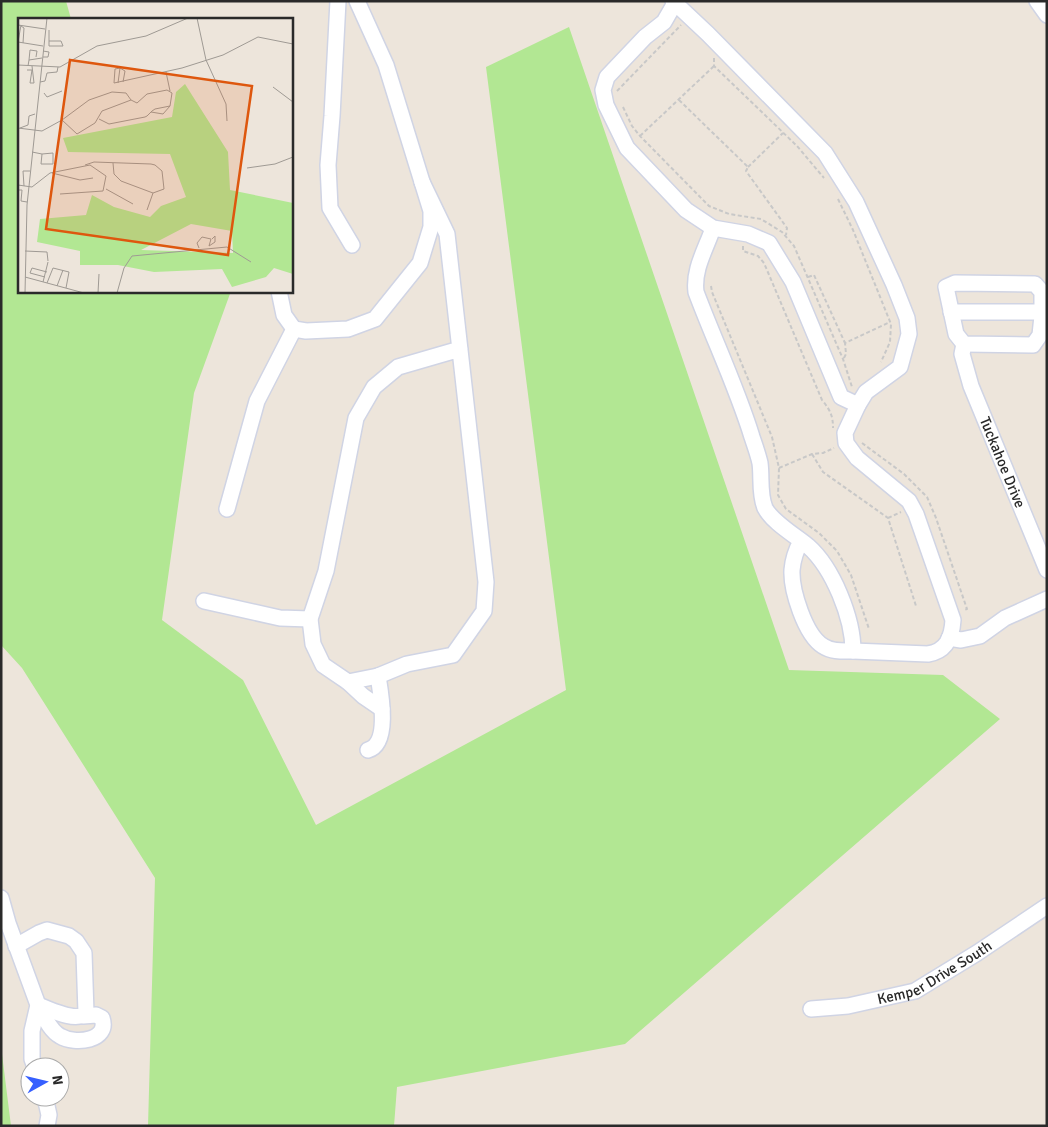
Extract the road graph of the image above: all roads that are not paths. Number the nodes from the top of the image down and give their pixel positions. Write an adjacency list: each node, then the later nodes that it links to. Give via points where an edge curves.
1 (338, 1): 8 (street, via 328,165 330,208)
2 (357, 1): 6 (street, via 386,65)
3 (1037, 1): 5 (street)
4 (674, 2): 7 (street, via 664,22 607,77 603,90 606,105 626,148 686,210); 15 (street, via 825,153 856,202 894,285 910,334 900,367)
5 (1047, 15)
6 (422, 182): 12 (street, via 431,211 431,227 420,264 375,319 348,328); 13 (street, via 448,234)
7 (713, 228): 15 (street, via 748,234 769,243 793,282 841,397); 17 (street, via 696,272 696,292 760,462 766,508 772,518)
8 (352, 245)
9 (279, 292): 12 (street, via 284,315)
10 (951, 312): 11 (street); 11 (street, Tuckahoe Drive, via 946,287 954,283 1035,284 1042,292); 14 (street, Tuckahoe Drive)
11 (1042, 312): 14 (street, via 1040,335 1033,345)
12 (294, 329): 16 (street, via 257,401)
13 (460, 349): 21 (street, via 398,367 374,387 356,418 326,572); 24 (street, via 486,582 484,611 453,655 407,664)
14 (963, 349): 18 (street, Tuckahoe Drive, via 971,386)
15 (854, 398): 22 (street, via 845,433 846,443 857,458 909,501 916,514 953,620)
16 (228, 509)
17 (802, 541): 23 (street, via 823,561 835,582 853,638); 23 (street, via 795,552 792,570 802,616 824,647)
18 (1047, 570)
19 (1047, 599): 22 (street, via 1005,618 980,636 961,640)
20 (204, 601): 21 (street, via 280,618)
21 (310, 619): 25 (street, via 313,644 323,664)
22 (949, 638): 23 (street, via 936,653)
23 (853, 651)
24 (378, 676): 25 (street); 26 (street)
25 (348, 682): 26 (street)
26 (382, 709): 27 (street, via 379,743)
27 (368, 750)
28 (1, 898): 30 (street)
29 (1047, 906): 32 (street, Kemper Drive South, via 915,991 848,1006)
30 (16, 946): 31 (street); 33 (street, via 47,930 76,940 84,953 86,1013)
31 (38, 1005): 33 (street, via 66,1015); 33 (street, via 51,1028 71,1040 86,1040 102,1031 102,1018); 34 (street, via 32,1031)
32 (811, 1009)
33 (83, 1016)
34 (32, 1057)
35 (47, 1107): 36 (street)
36 (47, 1126)

